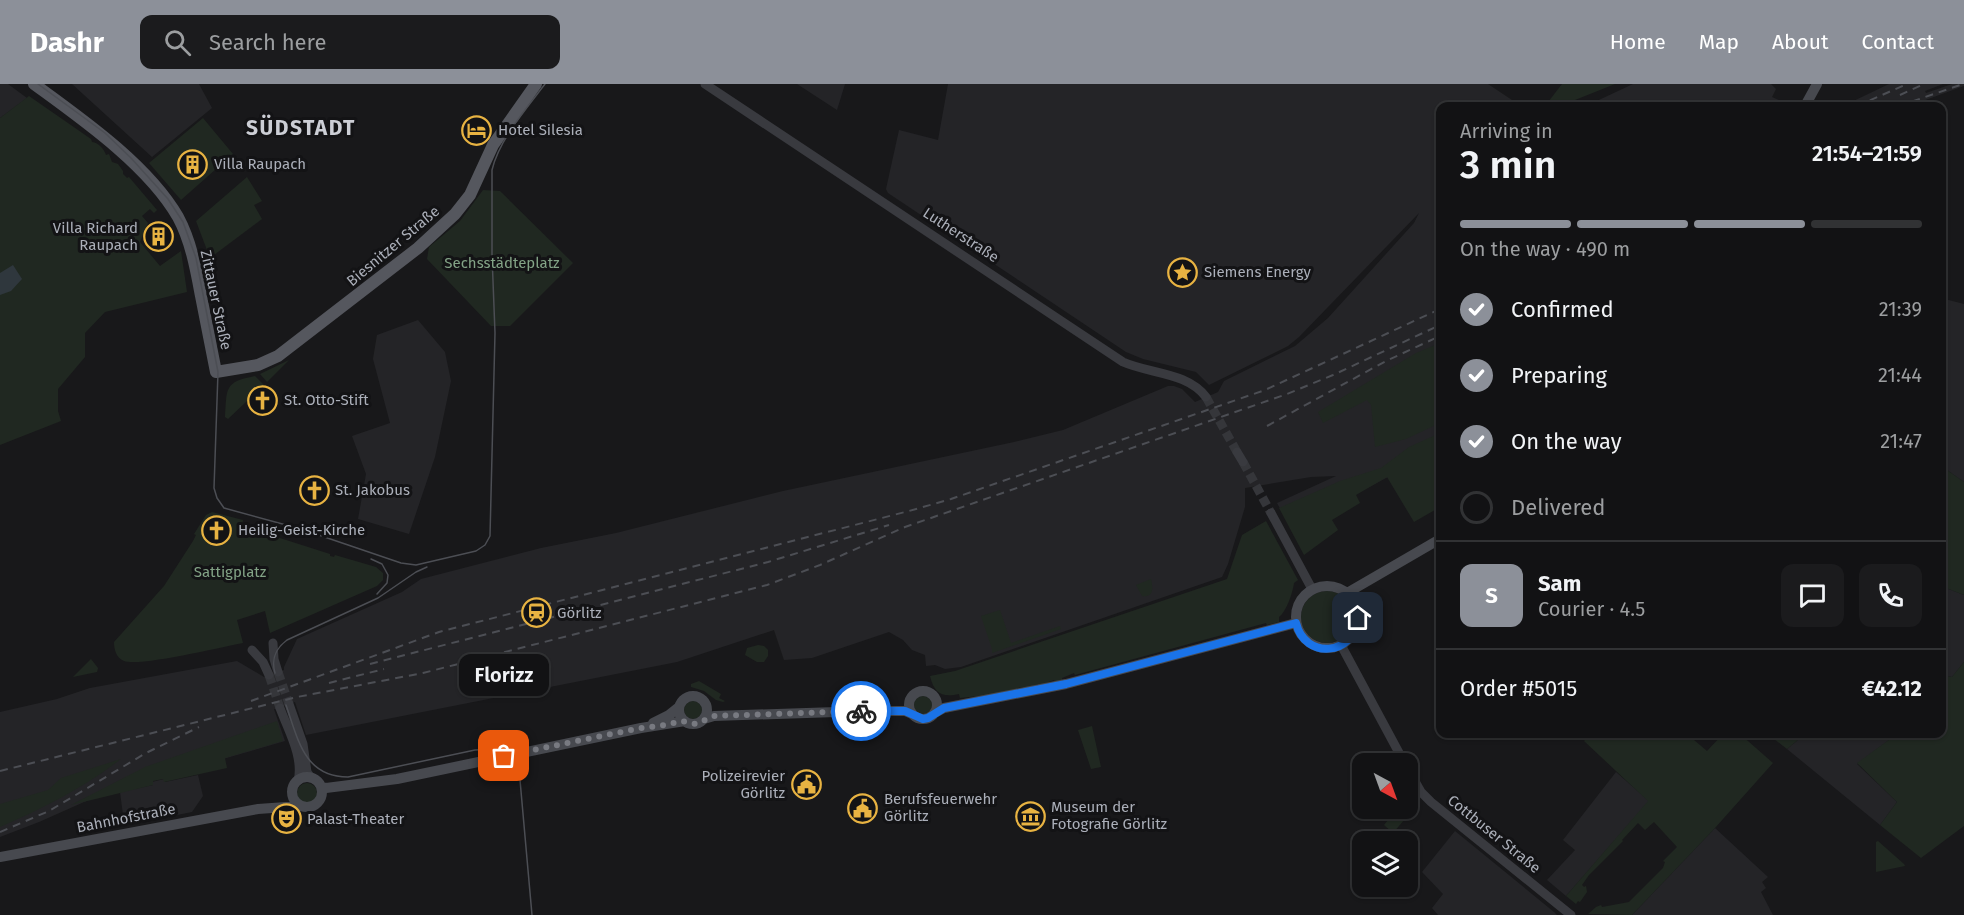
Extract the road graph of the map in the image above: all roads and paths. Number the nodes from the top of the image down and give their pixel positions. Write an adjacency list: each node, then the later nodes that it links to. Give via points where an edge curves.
1 (34, 84): 6 (main road, Zittauer Straße, via 103,135 145,175 174,211 194,260)
2 (536, 84): 6 (main road, Biesnitzer Straße, via 493,145 471,195 429,239 278,356 258,365)
3 (705, 84): 7 (street, Lutherstraße, via 1123,362 1189,382)
4 (1817, 84): 5 (main road)
5 (1807, 102)
6 (216, 372)
7 (1206, 397)
8 (1237, 452): 9 (street)
9 (1243, 462)
10 (1271, 513): 12 (street)
11 (1436, 541): 13 (main road)
12 (1312, 590): 13 (main road, via 1331,586); 14 (main road, via 1299,603)
13 (1347, 593): 16 (main road, via 1356,605 1358,623 1351,637)
14 (1296, 623): 16 (main road, via 1303,639 1314,646 1327,649); 21 (main road, via 1066,684)
15 (273, 643): 17 (street, via 273,674)
16 (1341, 645): 30 (street, Cottbuser Straße)
17 (252, 650)
18 (911, 699): 19 (main road, via 924,691); 23 (main road, Bahnhofstraße); 26 (main road)
19 (936, 699): 21 (main road); 24 (main road)
20 (706, 703): 22 (main road, Bahnhofstraße, via 692,696); 25 (main road, Bahnhofstraße); 27 (main road)
21 (975, 703): 24 (main road)
22 (680, 707): 28 (main road); 29 (main road, Bahnhofstraße)
23 (866, 711): 25 (main road, Bahnhofstraße); 26 (main road, Bahnhofstraße)
24 (935, 712): 26 (main road, via 923,719)
25 (750, 714): 27 (main road, Bahnhofstraße)
26 (912, 714)
27 (704, 719): 28 (main road, Bahnhofstraße, via 695,724)
28 (685, 721): 29 (main road, Bahnhofstraße)
29 (641, 728): 32 (main road, Bahnhofstraße)
30 (1400, 753)
31 (311, 778): 33 (main road, Bahnhofstraße, via 303,778); 33 (street, via 303,744 285,706 300,773); 34 (main road)
32 (360, 785): 34 (main road, Bahnhofstraße); 36 (main road, Bahnhofstraße)
33 (295, 786): 37 (main road, via 294,800); 38 (main road, Bahnhofstraße, via 282,800)
34 (321, 787): 36 (main road)
35 (1418, 787): 40 (street, Cottbuser Straße, via 1431,802)
36 (321, 799): 37 (main road, Bahnhofstraße, via 311,807)
37 (300, 806): 38 (main road, Bahnhofstraße)
38 (258, 808): 39 (main road, Bahnhofstraße)
39 (0, 858)
40 (1571, 915)

